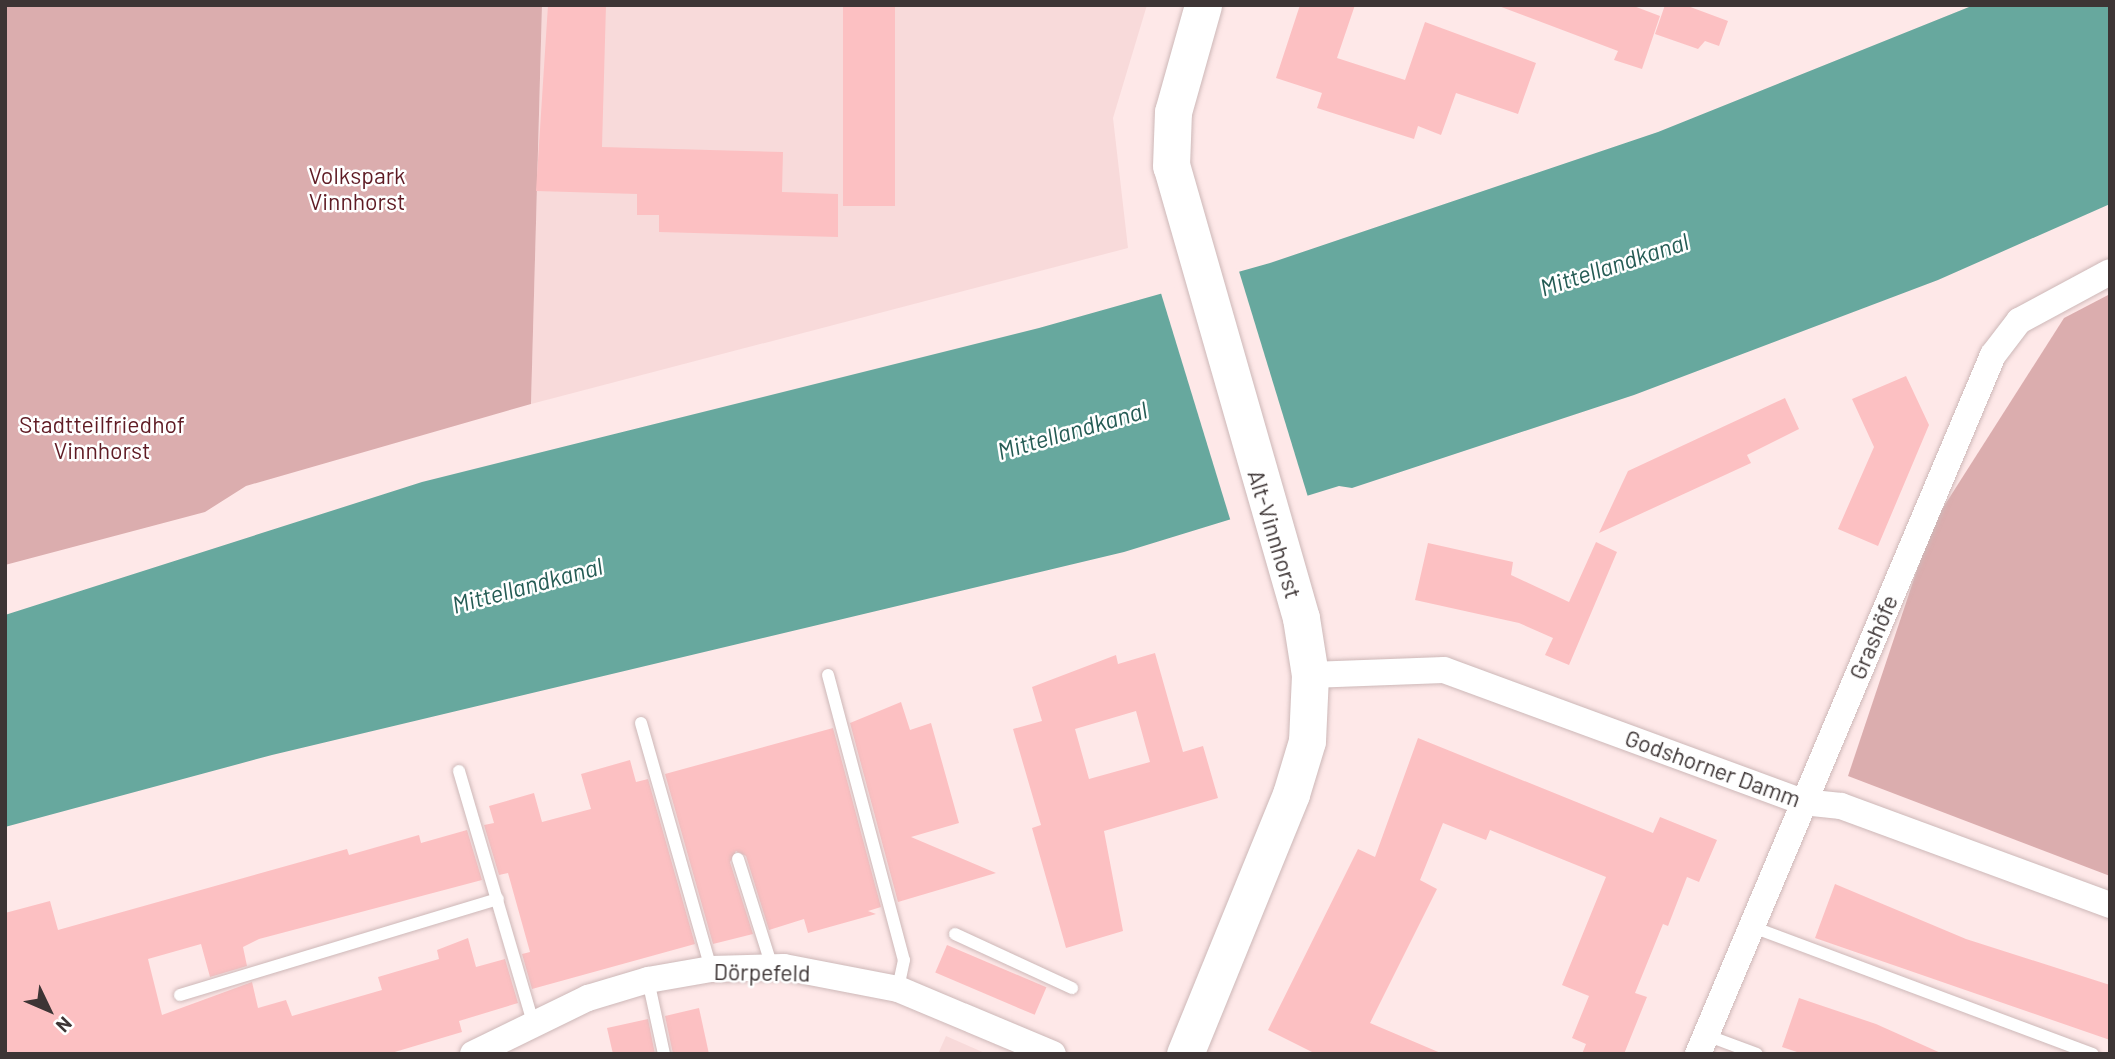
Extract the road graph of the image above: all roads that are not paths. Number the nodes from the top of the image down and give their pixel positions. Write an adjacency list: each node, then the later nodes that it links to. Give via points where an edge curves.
1 (1203, 5): 4 (street, Alt-Vinnhorst, via 1173,112 1171,166 1191,250 1282,557)
2 (2110, 272): 7 (street, Grashöfe, via 2019,321 1993,355)
3 (828, 675): 17 (lane, via 904,960)
4 (1310, 675): 7 (street, Godshorner Damm, via 1444,670); 24 (street, Alt-Vinnhorst, via 1307,741 1291,794)
5 (641, 723): 14 (lane)
6 (459, 771): 9 (lane)
7 (1803, 802): 10 (street, Godshorner Damm, via 1841,806); 11 (street, Grashöfe)
8 (738, 859): 13 (lane)
9 (498, 900): 18 (lane); 19 (lane)
10 (2110, 905)
11 (1750, 926): 20 (street, Grashöfe); 26 (lane)
12 (955, 934): 16 (lane)
13 (772, 968): 14 (street, Dörpefeld); 17 (street, Dörpefeld)
14 (711, 969): 15 (street, Dörpefeld)
15 (648, 980): 19 (street, Dörpefeld); 22 (lane)
16 (1072, 988)
17 (898, 989): 23 (street, Dörpefeld)
18 (180, 995)
19 (533, 1023): 21 (street, Dörpefeld)
20 (1702, 1044): 25 (lane)
21 (473, 1054)
22 (664, 1054)
23 (1053, 1054)
24 (1185, 1054)
25 (1756, 1054)
26 (2093, 1054)

